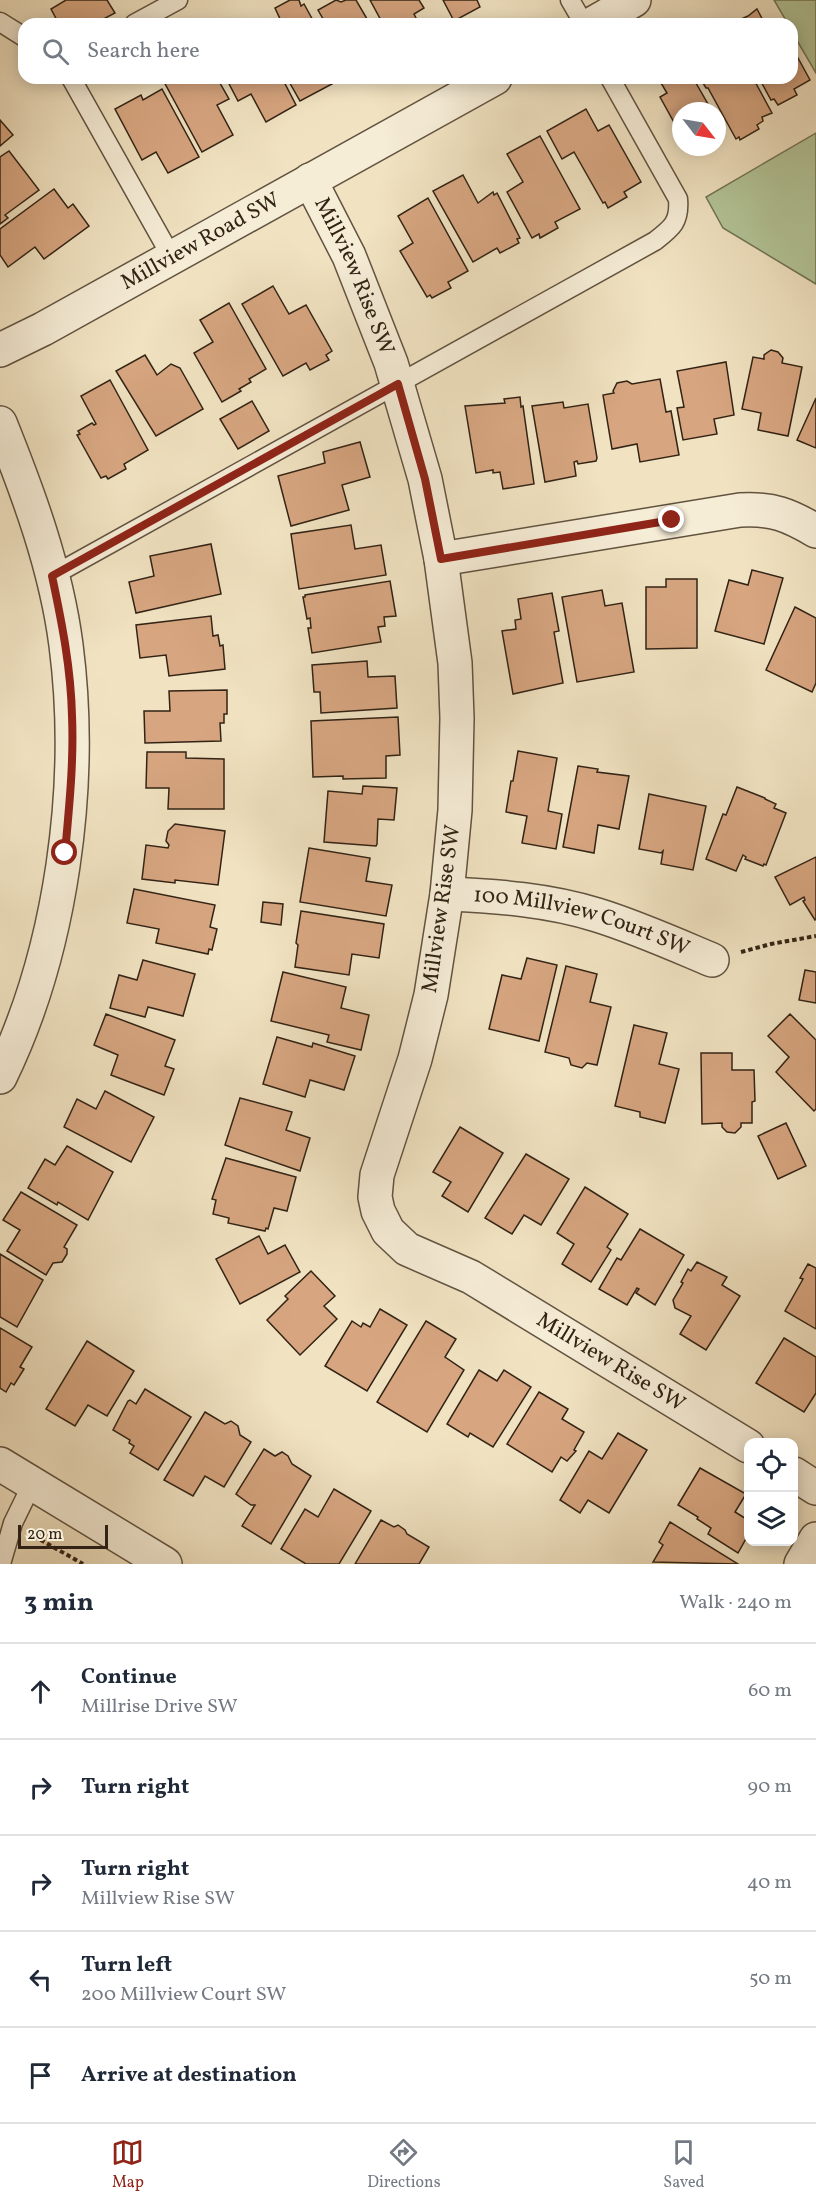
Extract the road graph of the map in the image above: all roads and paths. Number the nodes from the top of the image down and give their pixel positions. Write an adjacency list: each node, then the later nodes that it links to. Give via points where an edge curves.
1 (178, 0): 4 (lane)
2 (570, 0): 5 (lane)
3 (634, 0): 6 (street)
4 (145, 18)
5 (580, 18)
6 (602, 18)
7 (0, 22): 8 (lane)
8 (18, 33)
9 (74, 84): 13 (lane)
10 (484, 84): 12 (street, Millview Road SW)
11 (613, 84): 15 (lane, via 678,199 677,220 655,242)
12 (310, 180): 13 (street, Millview Road SW); 15 (street, Millview Rise SW, via 348,256)
13 (171, 256): 14 (street, Millview Road SW)
14 (0, 350)
15 (398, 384): 18 (street, Millview Rise SW, via 425,479); 19 (lane)
16 (0, 423): 19 (street, via 31,500)
17 (816, 531): 18 (street, via 782,513 740,510)
18 (441, 559): 20 (street, Millview Rise SW, via 455,663 457,718 455,810)
19 (52, 576): 23 (street, via 66,644 72,716 65,853 34,991)
20 (447, 894): 22 (street, 100 Millview Court SW, via 496,896 595,914); 24 (street, Millview Rise SW, via 431,995 415,1059 377,1175 375,1197 382,1221 407,1249 480,1282)
21 (816, 936): 22 (path)
22 (712, 960)
23 (0, 1077)
24 (744, 1444)
25 (0, 1464): 27 (street)
26 (798, 1477): 28 (street)
27 (32, 1484): 29 (lane); 33 (street)
28 (816, 1488)
29 (13, 1523): 31 (lane); 32 (path)
30 (816, 1539): 34 (street)
31 (1, 1564)
32 (83, 1564)
33 (165, 1564)
34 (801, 1564)

